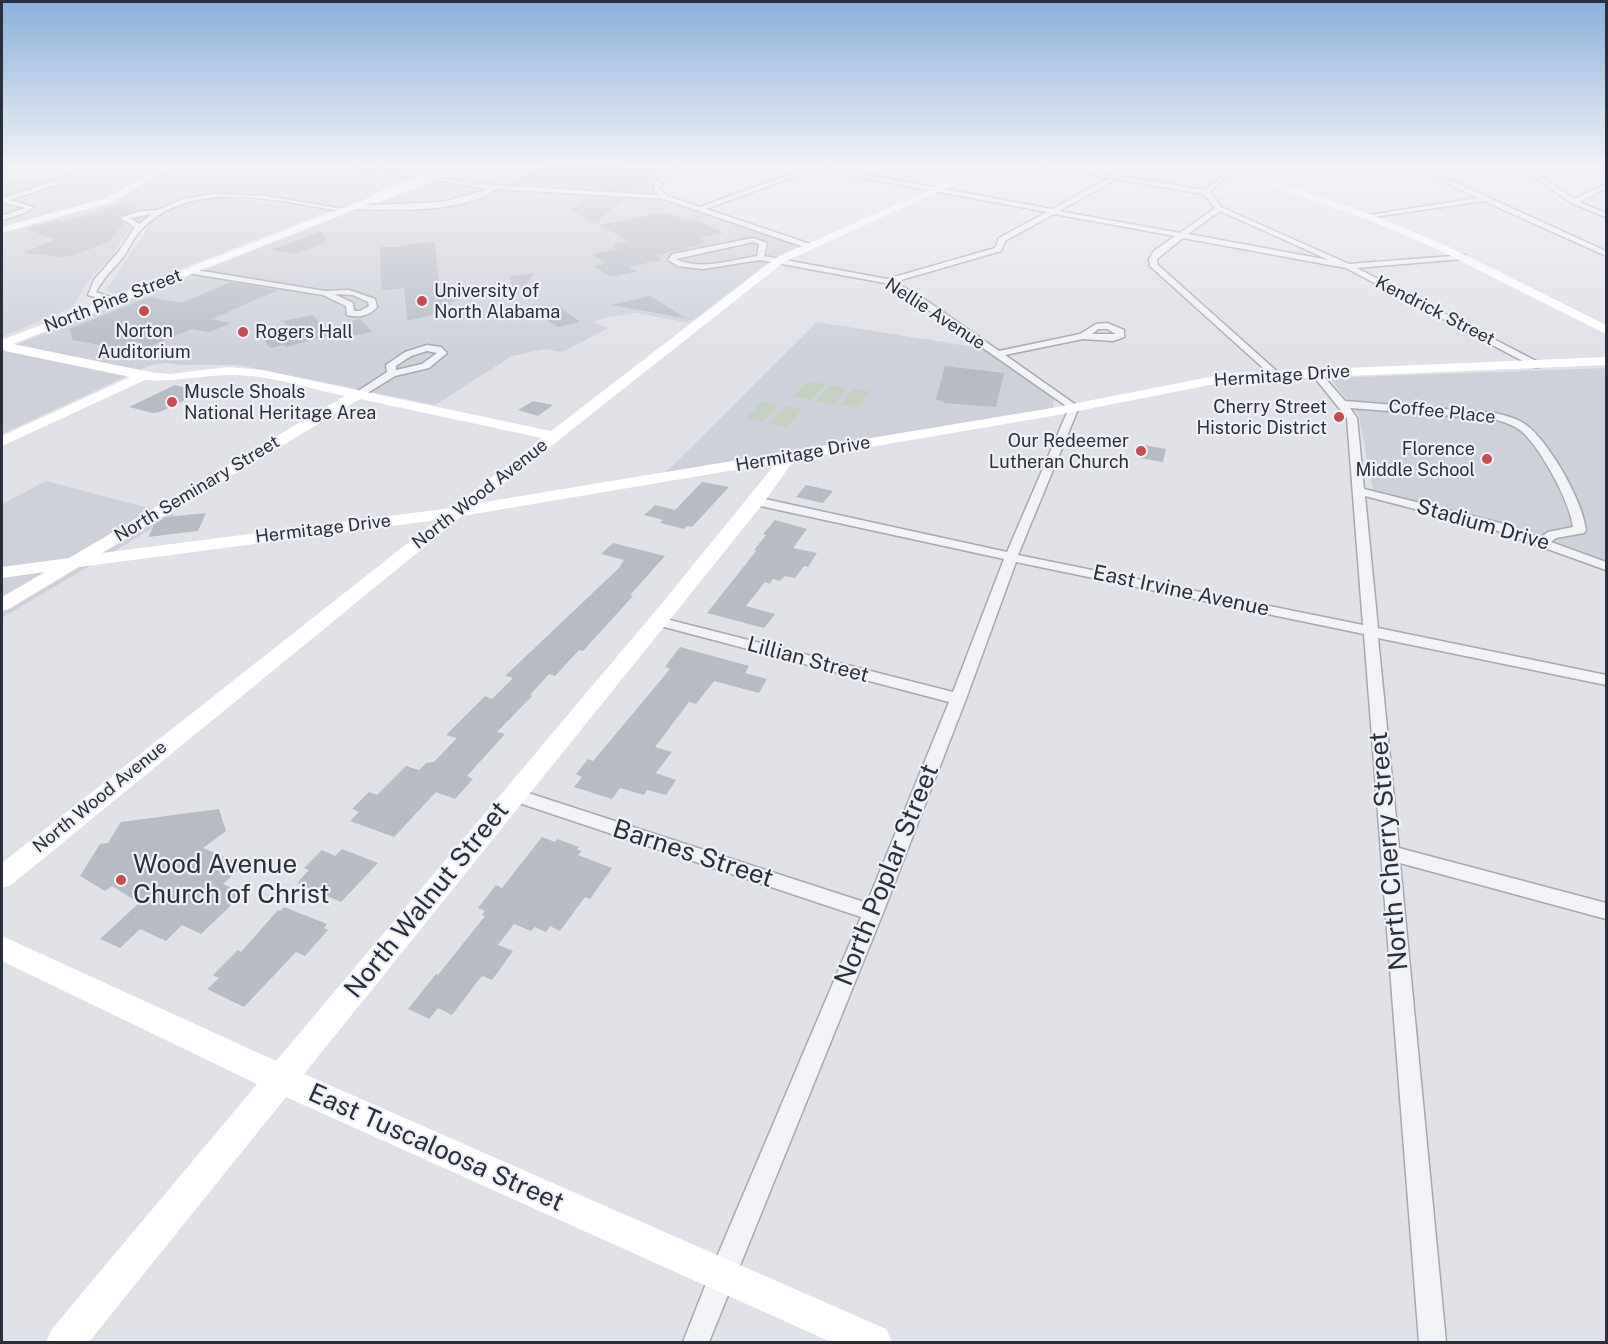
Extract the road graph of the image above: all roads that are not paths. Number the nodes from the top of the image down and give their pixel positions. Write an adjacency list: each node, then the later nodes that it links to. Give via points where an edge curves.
1 (140, 227): 21 (street, via 91,293)
2 (301, 228): 18 (street, North Pine Street)
3 (754, 228): 12 (street)
4 (849, 228): 12 (street, North Wood Avenue)
5 (1024, 228): 19 (street, via 1002,240 998,249)
6 (1136, 228): 11 (street)
7 (1192, 228): 11 (street)
8 (1263, 228): 17 (street, Kendrick Street)
9 (1394, 228): 14 (street)
10 (1548, 228): 13 (street)
11 (1180, 236): 17 (street); 32 (street, via 1157,253 1154,266)
12 (807, 246): 16 (street, North Wood Avenue)
13 (1606, 254)
14 (1462, 257): 17 (street); 22 (street)
15 (760, 258): 15 (street, Nellie Avenue, via 763,243 758,240 675,256 672,260 705,266); 16 (street, Nellie Avenue)
16 (780, 260): 19 (street, Nellie Avenue); 40 (street, North Wood Avenue)
17 (1348, 266): 27 (street, Kendrick Street)
18 (190, 271): 20 (street); 21 (street, North Pine Street)
19 (887, 281): 25 (street, Nellie Avenue)
20 (325, 293): 20 (street, via 337,290 366,297 373,307 354,314 350,305)
21 (112, 301): 24 (street, North Pine Street)
22 (1606, 330)
23 (1083, 336): 25 (street)
24 (2, 343): 28 (street, via 10,348)
25 (997, 354): 37 (street, Nellie Avenue)
26 (1606, 361): 27 (street, Hermitage Drive)
27 (1537, 365): 30 (street, Hermitage Drive)
28 (151, 373): 31 (street, via 233,366); 33 (street); 34 (street); 38 (street)
29 (392, 373): 29 (street, via 423,367 442,353 427,348 406,354 391,365); 35 (street, North Seminary Street)
30 (1316, 373): 32 (street, Hermitage Drive); 36 (street, North Cherry Street)
31 (262, 374): 33 (street, via 228,371); 35 (street)
32 (1275, 374): 37 (street, Hermitage Drive, via 1197,383)
33 (190, 376): 34 (street)
34 (128, 390): 39 (street)
35 (357, 395): 40 (street); 49 (street, North Seminary Street)
36 (1343, 404): 44 (street, North Cherry Street, via 1352,418); 47 (street, Coffee Place, via 1495,416 1526,429 1569,496 1581,523 1580,530 1552,535)
37 (1074, 407): 43 (street, Hermitage Drive); 48 (street, North Poplar Street)
38 (60, 413): 39 (street); 41 (street)
39 (76, 416): 42 (street)
40 (553, 436): 46 (street, North Wood Avenue)
41 (2, 441)
42 (2, 452)
43 (789, 456): 45 (street, North Walnut Street); 46 (street, Hermitage Drive)
44 (1358, 491): 47 (street, Stadium Drive); 54 (street, North Cherry Street)
45 (756, 501): 48 (street, East Irvine Avenue); 53 (street, North Walnut Street)
46 (457, 512): 49 (street, Hermitage Drive); 59 (street, North Wood Avenue)
47 (1543, 541): 50 (street, Stadium Drive)
48 (1011, 556): 54 (street, East Irvine Avenue); 56 (street, North Poplar Street)
49 (75, 562): 51 (street, Hermitage Drive); 52 (street, North Seminary Street)
50 (1606, 566)
51 (2, 572)
52 (2, 605)
53 (658, 621): 56 (street, Lillian Street); 57 (street, North Walnut Street)
54 (1371, 630): 55 (street, East Irvine Avenue); 58 (street, North Cherry Street)
55 (1606, 680)
56 (958, 699): 61 (street, North Poplar Street)
57 (513, 795): 61 (street, Barnes Street); 63 (street, North Walnut Street)
58 (1389, 853): 60 (street); 68 (street, North Cherry Street)
59 (2, 877)
60 (1606, 911)
61 (873, 913): 64 (street, North Poplar Street)
62 (2, 948): 63 (street, East Tuscaloosa Street)
63 (282, 1080): 64 (street, East Tuscaloosa Street); 65 (street, North Walnut Street)
64 (722, 1275): 66 (street, North Poplar Street); 67 (street, East Tuscaloosa Street)
65 (65, 1342)
66 (696, 1342)
67 (873, 1342)
68 (1433, 1342)

